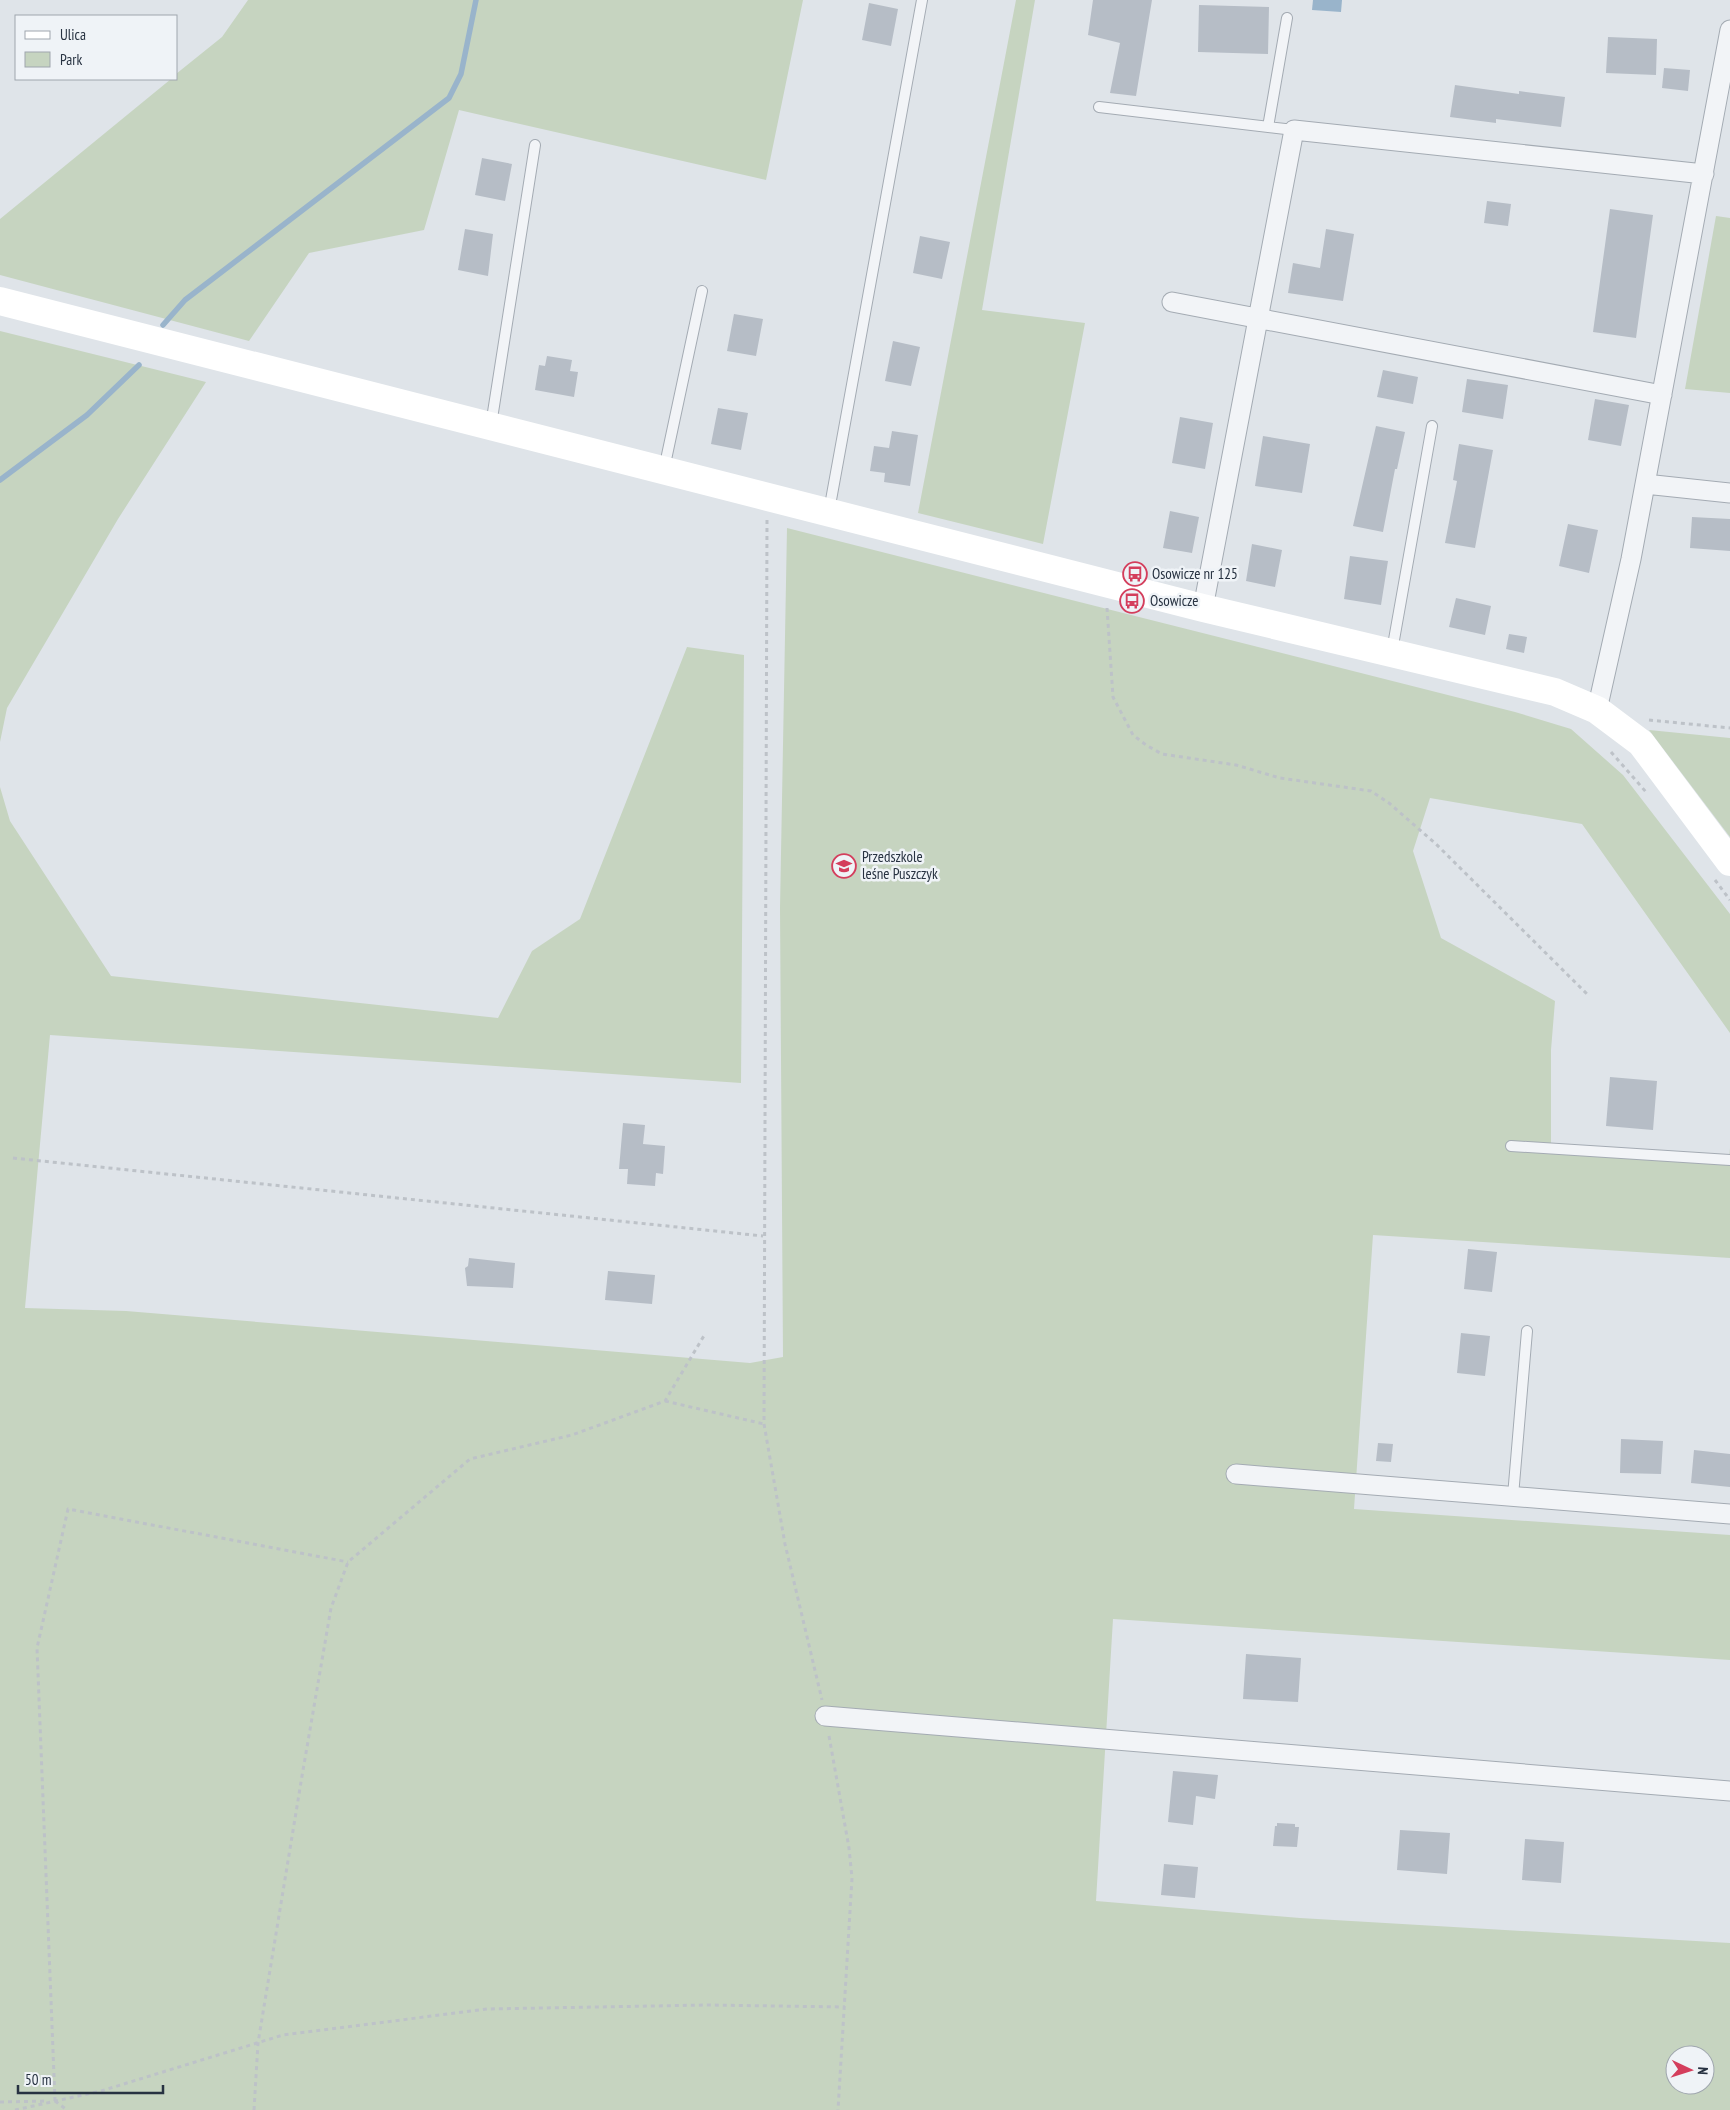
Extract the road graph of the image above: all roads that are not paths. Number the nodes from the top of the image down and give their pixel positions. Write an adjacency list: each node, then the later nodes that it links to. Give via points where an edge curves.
1 (922, 0): 20 (lane)
2 (1287, 18): 6 (lane)
3 (1730, 30): 5 (street)
4 (1099, 107): 6 (lane)
5 (1722, 114): 9 (street)
6 (1268, 127): 7 (lane)
7 (1294, 130): 9 (street); 13 (street)
8 (534, 145): 15 (lane)
9 (1704, 174): 14 (street)
10 (702, 291): 17 (lane)
11 (0, 301): 15 (street)
12 (1172, 302): 13 (street)
13 (1258, 319): 14 (street); 21 (street)
14 (1662, 395): 18 (street)
15 (491, 426): 17 (street)
16 (1432, 426): 22 (lane)
17 (664, 469): 20 (street, via 767,507)
18 (1645, 484): 19 (street); 23 (street)
19 (1730, 494)
20 (829, 512): 21 (street)
21 (1203, 608): 22 (street)
22 (1392, 651): 23 (street, via 1555,692)
23 (1607, 728): 24 (street, via 1641,743)
24 (1721, 869)
25 (1511, 1146): 26 (lane)
26 (1730, 1160)
27 (1527, 1331): 29 (lane)
28 (1236, 1474): 29 (street)
29 (1513, 1496): 30 (street)
30 (1730, 1514)
31 (825, 1716): 32 (street)
32 (1730, 1791)

